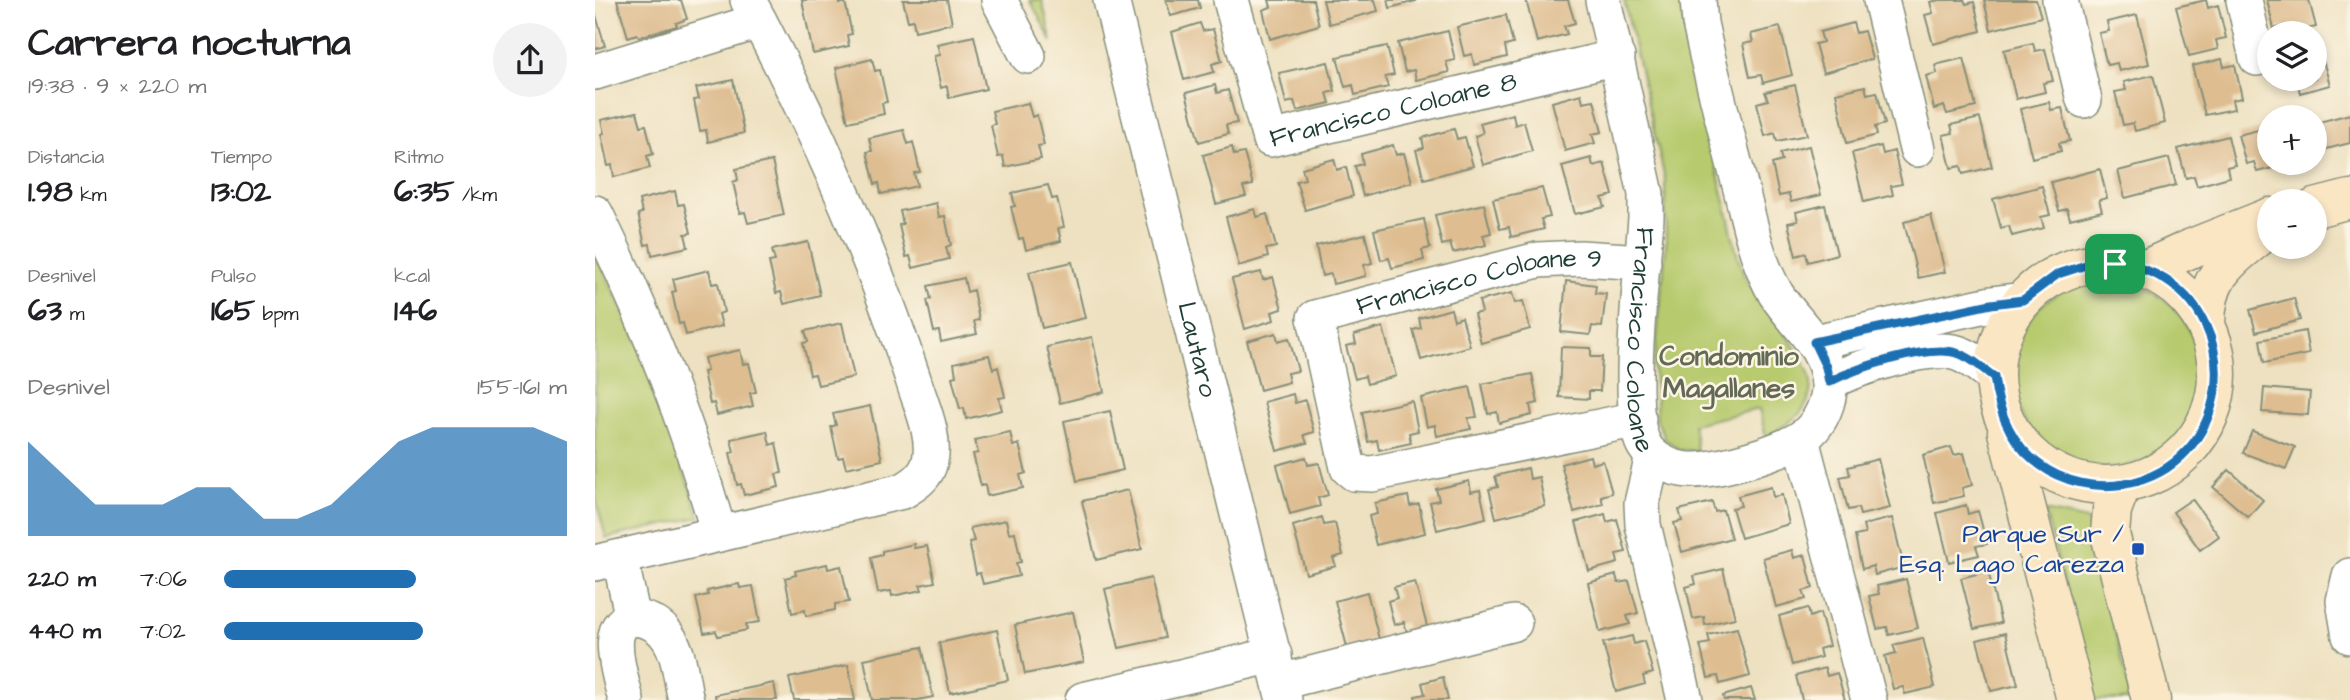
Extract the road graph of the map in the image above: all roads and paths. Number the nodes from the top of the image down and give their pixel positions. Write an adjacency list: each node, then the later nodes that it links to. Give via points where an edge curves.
1 (999, 0): 10 (street)
2 (1111, 0): 39 (street, Lautaro)
3 (1231, 0): 11 (street, Francisco Coloane 8, via 1270,139)
4 (1603, 0): 11 (street, Francisco Coloane)
5 (1698, 0): 25 (street, via 1707,55 1759,257 1785,307)
6 (1881, 0): 15 (street)
7 (2060, 0): 14 (street)
8 (2244, 0): 12 (street)
9 (753, 10): 13 (street); 33 (street, via 835,177 886,299 929,434 930,460 926,472 903,491)
10 (1028, 57)
11 (1617, 57): 21 (street, Francisco Coloane, via 1646,194)
12 (2257, 58)
13 (595, 72)
14 (2084, 100)
15 (1917, 149)
16 (2350, 199): 17 (street)
17 (2327, 205)
18 (595, 213): 33 (street, via 671,385)
19 (2257, 222): 22 (street)
20 (2257, 238): 24 (street, via 2215,279 2207,297)
21 (1643, 262): 28 (street, Francisco Coloane, via 1635,368); 28 (street, Francisco Coloane 9, via 1538,260 1315,318 1348,468 1354,473 1372,474)
22 (2144, 270): 23 (street, via 2086,265 2058,274); 24 (street, via 2185,295)
23 (2023, 300): 25 (street); 26 (street, via 2001,336)
24 (2206, 324): 32 (street, via 2217,365 2216,393 2208,419 2173,463 2149,477)
25 (1814, 342): 27 (street)
26 (1994, 377): 27 (street, via 1967,357 1943,351 1871,365); 29 (street)
27 (1829, 382): 30 (street, Francisco Coloane, via 1827,402)
28 (1638, 419): 31 (street, Francisco Coloane, via 1643,444)
29 (2004, 420): 32 (street, via 2019,445 2052,472 2093,485); 45 (street)
30 (1801, 439): 31 (street, Francisco Coloane, via 1771,453 1700,469 1671,466); 44 (street)
31 (1653, 456): 43 (street, via 1642,503 1643,525)
32 (2122, 484): 46 (street, via 2112,510 2110,534)
33 (719, 534): 34 (street)
34 (607, 561): 36 (street)
35 (2350, 576): 38 (street, via 2344,601)
36 (633, 619): 40 (street, via 616,633 614,645); 41 (street, via 656,624 667,635)
37 (1514, 623): 39 (street)
38 (2350, 636)
39 (1279, 679): 42 (street)
40 (626, 700)
41 (686, 700)
42 (1083, 700)
43 (1685, 700)
44 (1869, 700)
45 (2076, 700)
46 (2151, 700)

